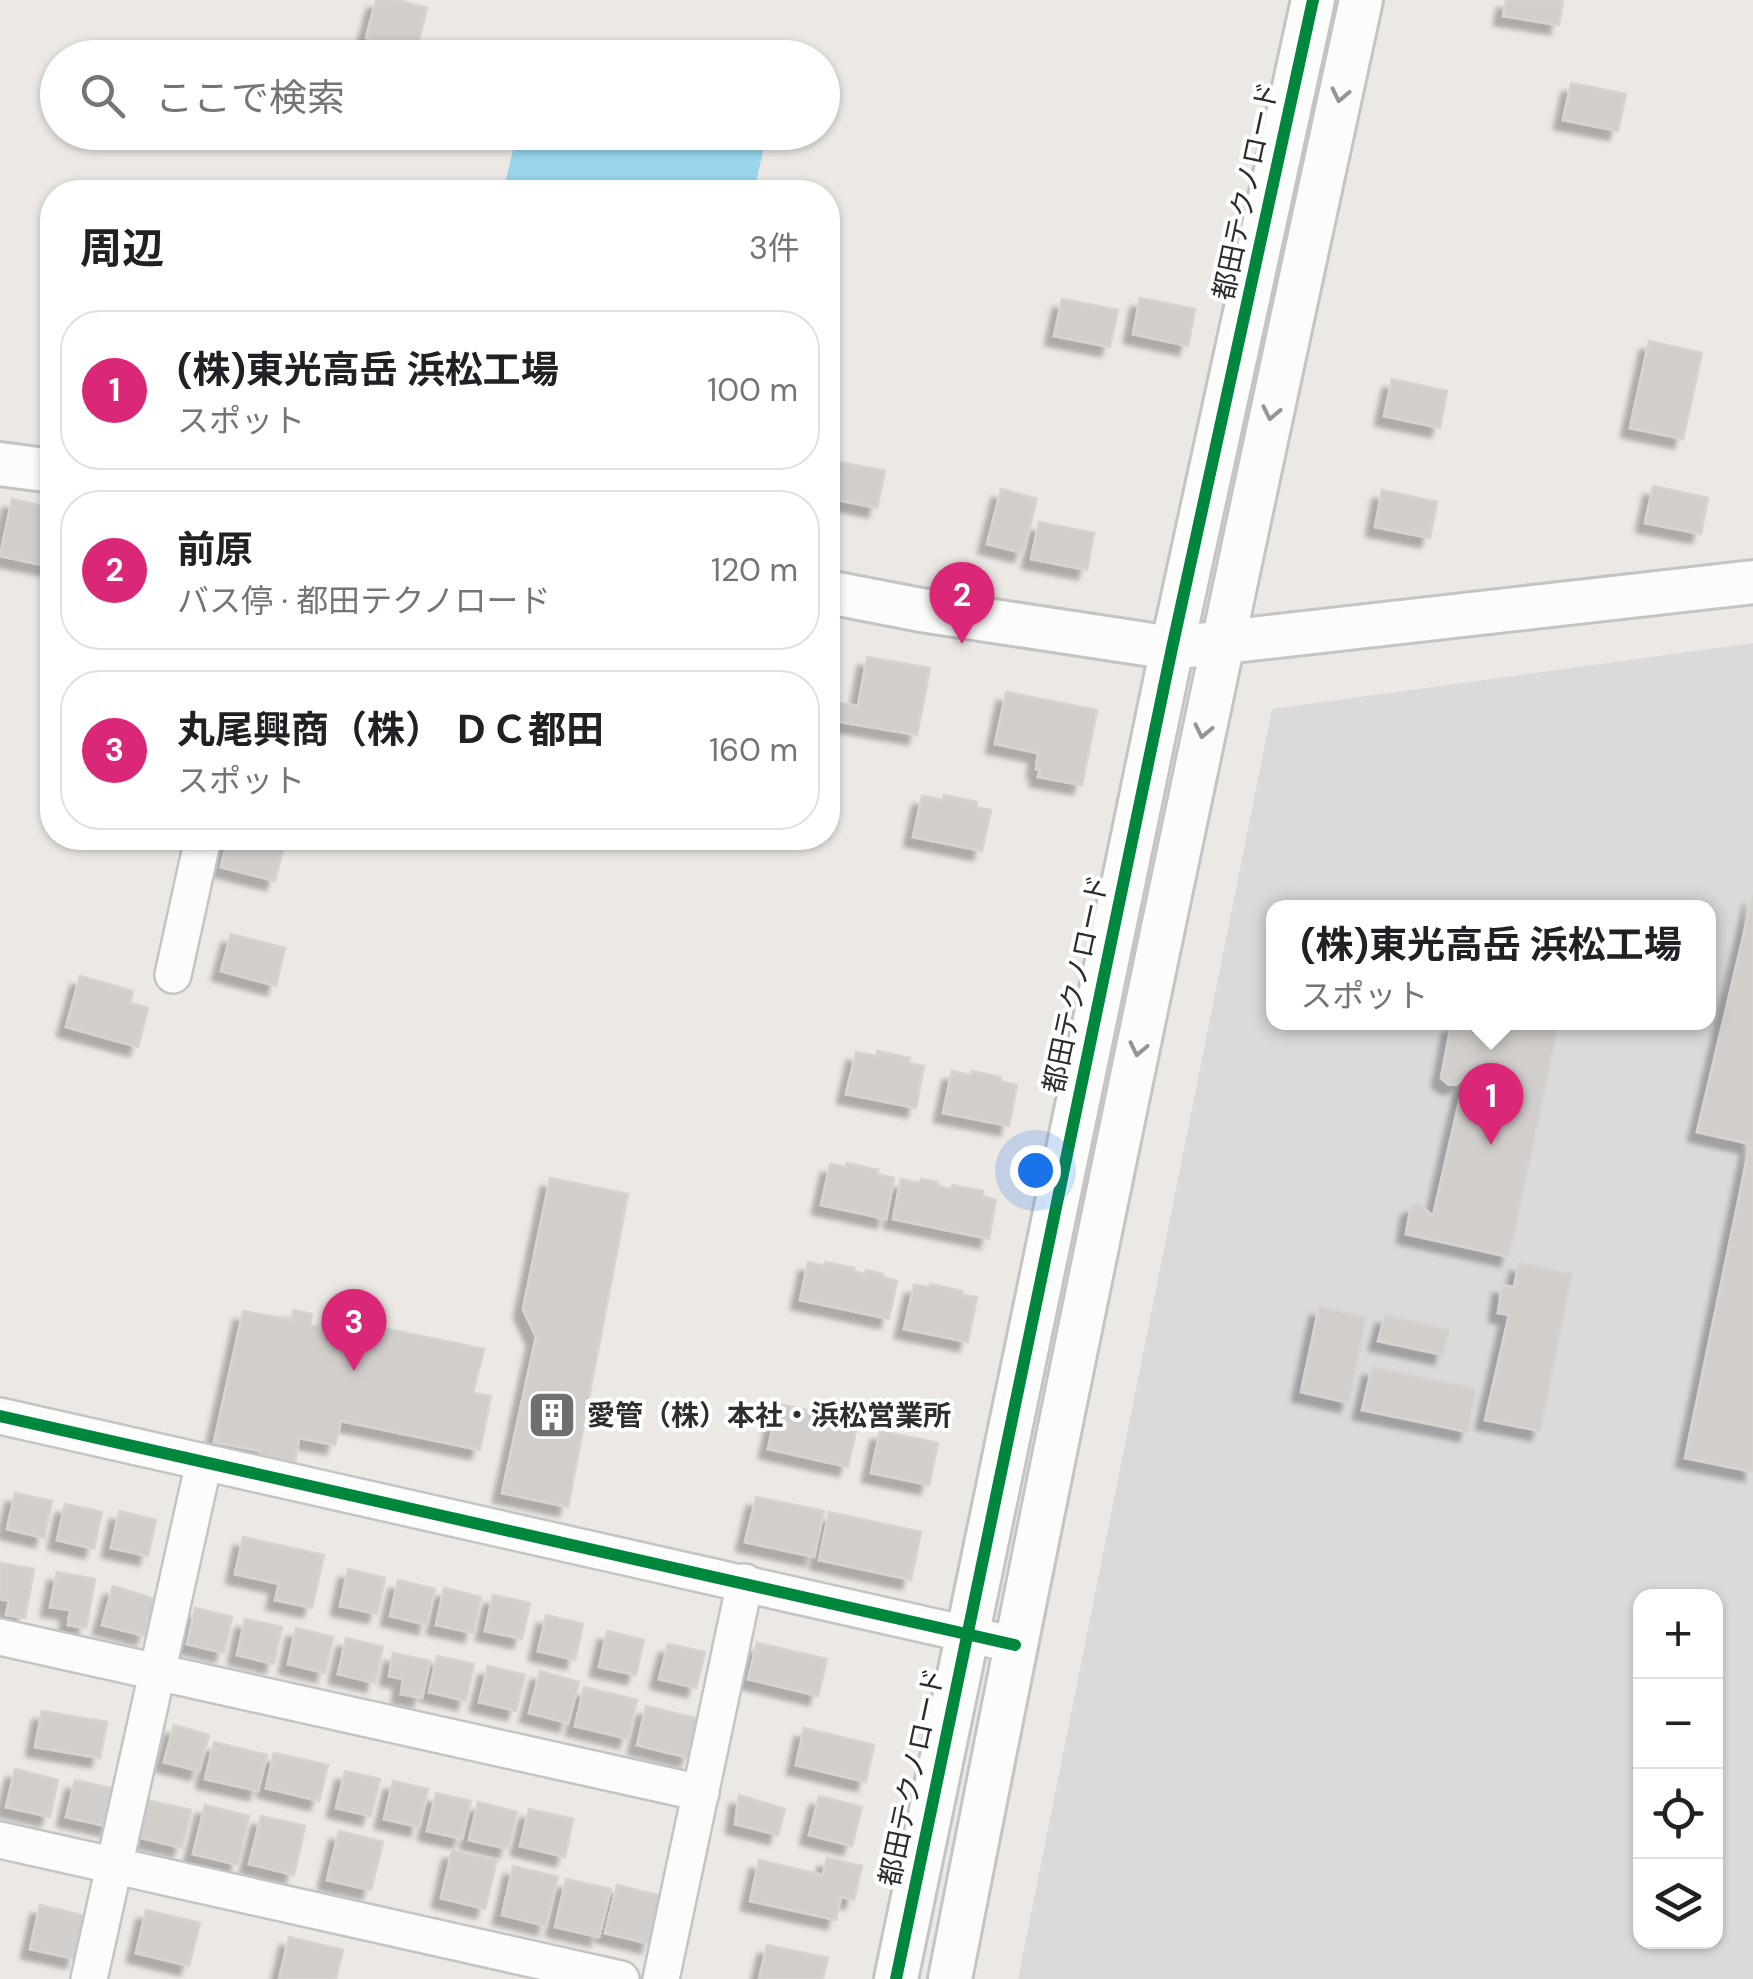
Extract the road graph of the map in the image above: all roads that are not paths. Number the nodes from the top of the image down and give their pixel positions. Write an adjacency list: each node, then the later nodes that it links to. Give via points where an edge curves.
1 (1314, 0): 8 (street, 都田テクノロード)
2 (1361, 0): 7 (street, one-way to 7)
3 (0, 464): 4 (street)
4 (40, 469)
5 (1753, 582): 7 (street)
6 (840, 594): 8 (street)
7 (1222, 641): 8 (street); 16 (street, one-way to 16)
8 (1172, 648): 14 (street, 都田テクノロード)
9 (200, 850): 10 (street)
10 (173, 974)
11 (0, 1416): 12 (street)
12 (204, 1462): 13 (street); 17 (street)
13 (744, 1582): 14 (street); 18 (street)
14 (967, 1634): 16 (street); 24 (street, 都田テクノロード)
15 (0, 1637): 17 (street)
16 (1015, 1645): 25 (street)
17 (158, 1672): 18 (street); 20 (street)
18 (701, 1793): 23 (street)
19 (0, 1840): 20 (street)
20 (114, 1865): 21 (street); 22 (street)
21 (90, 1979)
22 (620, 1979)
23 (661, 1979)
24 (896, 1979)
25 (950, 1979)

